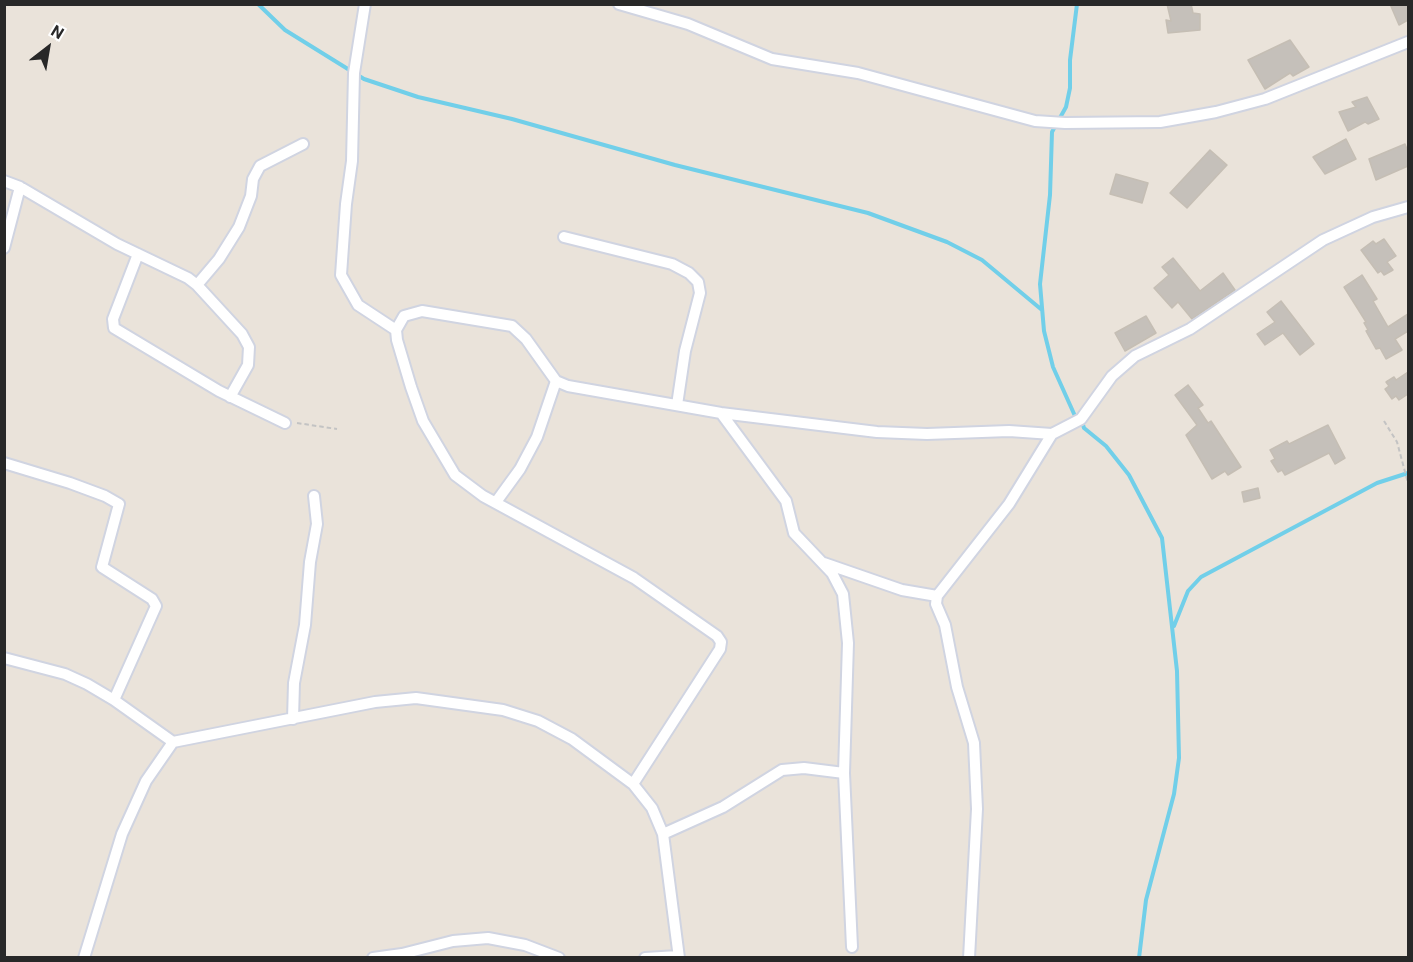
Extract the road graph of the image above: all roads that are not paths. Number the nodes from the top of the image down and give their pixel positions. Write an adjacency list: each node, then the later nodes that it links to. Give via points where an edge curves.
1 (365, 4): 12 (street, via 354,73 352,162 341,275 358,305)
2 (619, 4): 3 (street, via 688,24 772,59 858,74 1035,121 1065,123 1160,122 1216,112 1265,99)
3 (1408, 42)
4 (303, 144): 11 (street, via 260,166 238,227)
5 (4, 181): 6 (street)
6 (20, 187): 9 (street); 10 (street)
7 (1408, 207): 18 (street, via 1336,233 1190,329 1134,356 1112,376 1081,419)
8 (564, 237): 15 (street, via 672,264 698,282 700,293)
9 (4, 248)
10 (138, 254): 11 (street); 14 (street, via 113,319 114,328)
11 (197, 285): 14 (street, via 249,347 248,364)
12 (396, 330): 13 (street, via 404,316 422,311 512,326); 21 (street, via 411,387 437,449 455,475)
13 (556, 381): 15 (street); 21 (street, via 537,437 520,469)
14 (230, 397): 17 (street)
15 (676, 405): 16 (street)
16 (721, 413): 18 (street, via 877,432 1009,431); 22 (street, via 786,501 794,533)
17 (285, 423)
18 (1052, 435): 23 (street, via 1009,504)
19 (4, 463): 25 (street, via 70,483 119,504 102,567 152,599 156,606)
20 (314, 496): 26 (street, via 317,524 294,683)
21 (495, 502): 29 (street, via 634,578 721,642)
22 (821, 562): 23 (street, via 902,590); 28 (street, via 839,581 843,594 848,643)
23 (937, 596): 37 (street, via 974,743 977,809)
24 (4, 658): 25 (street, via 65,674)
25 (114, 700): 27 (street)
26 (293, 719): 27 (street); 29 (street, via 416,698 503,710 538,721 572,739)
27 (173, 742): 32 (street, via 146,781 122,834)
28 (844, 773): 30 (street, via 804,768 782,770 723,807); 31 (street)
29 (633, 784): 30 (street, via 652,808)
30 (663, 834): 36 (street)
31 (852, 947)
32 (84, 957)
33 (373, 957): 34 (street, via 488,938)
34 (559, 957)
35 (645, 957): 36 (street)
36 (678, 957)
37 (969, 957)

